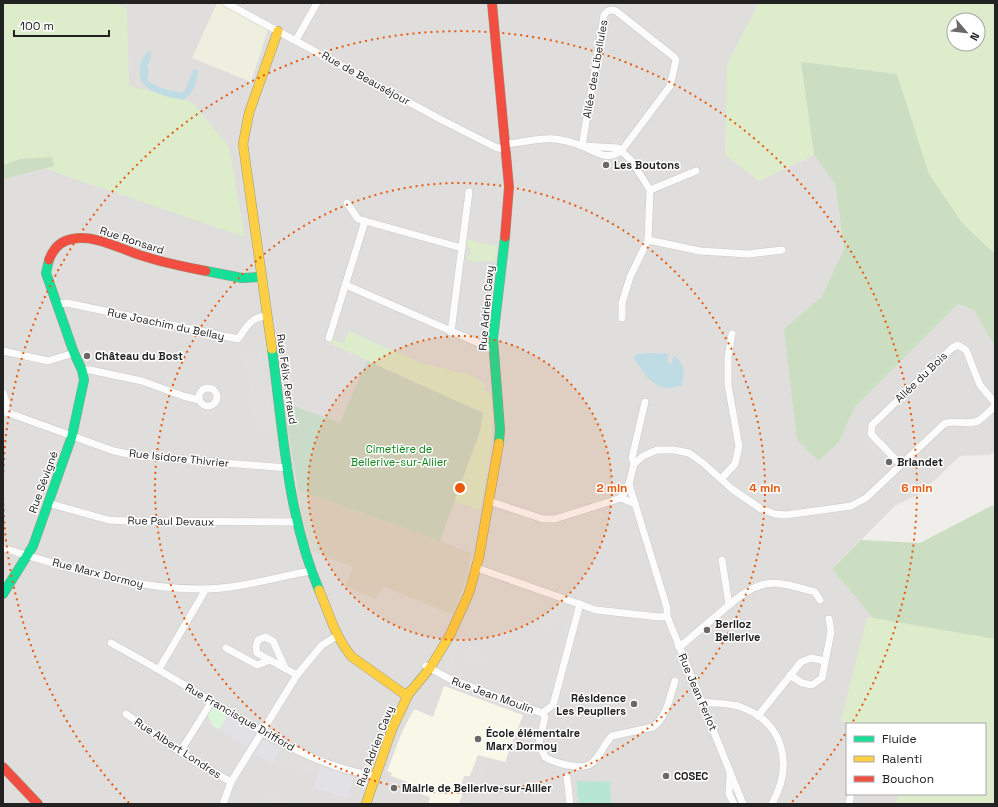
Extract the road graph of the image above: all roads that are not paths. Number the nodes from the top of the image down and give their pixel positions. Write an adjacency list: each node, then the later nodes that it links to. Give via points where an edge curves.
1 (226, 3): 4 (street, Rue de Beauséjour)
2 (317, 3): 5 (street)
3 (492, 3): 7 (street, Rue Adrien Cavy)
4 (278, 31): 5 (street, Rue de Beauséjour); 17 (street, Rue Félix Perraud, via 249,113 243,144)
5 (296, 40): 7 (street, Rue de Beauséjour, via 494,147)
6 (582, 146): 7 (street, via 546,139); 8 (street, via 614,146); 8 (street, Allée des Libellules, via 588,100 606,12 611,10 616,11 676,60 670,86)
7 (507, 147): 25 (street, Rue Adrien Cavy, via 507,222)
8 (622, 150): 10 (street)
9 (696, 171): 10 (street)
10 (650, 190): 14 (street)
11 (469, 192): 15 (street)
12 (347, 203): 13 (street, via 358,219)
13 (365, 221): 15 (street); 18 (street)
14 (648, 240): 16 (street, via 700,251 748,254); 21 (street, via 628,284 622,303)
15 (462, 248): 22 (street)
16 (782, 250)
17 (260, 277): 19 (street, Rue Ronsard, via 246,278 162,263 94,240 80,238 60,245 51,252 47,262 46,273); 20 (street, Rue Félix Perraud)
18 (346, 285): 22 (street); 24 (street)
19 (57, 304): 20 (street, Rue Joachim du Bellay, via 67,303 238,339 252,320); 27 (street, Rue Ronsard)
20 (266, 316): 37 (street, Rue Félix Perraud)
21 (622, 318)
22 (451, 332): 25 (street)
23 (732, 334): 38 (street, via 728,357 728,385 739,446 736,464)
24 (328, 338)
25 (492, 349): 41 (street, Rue Adrien Cavy, via 500,429)
26 (3, 351): 27 (street, via 48,361)
27 (74, 353): 28 (street, Rue Ronsard)
28 (82, 370): 30 (street, via 142,380); 34 (street, Rue Sévigné, via 84,380)
29 (3, 393): 33 (street, via 7,404)
30 (199, 400)
31 (645, 402): 35 (street, via 632,458)
32 (995, 405): 36 (street, via 978,420 944,424); 36 (street, Allée du Bois, via 980,385 966,350 958,345 952,348 872,425 871,434)
33 (4, 411): 34 (street, Rue Isidore Thivrier)
34 (72, 436): 37 (street, Rue Isidore Thivrier, via 114,451 139,456); 42 (street, Rue Sévigné)
35 (634, 464): 38 (street, via 643,456 658,450 674,450 689,453); 39 (street)
36 (900, 464): 38 (street, via 859,503 786,515 775,514 761,508)
37 (288, 468): 44 (street, Rue Félix Perraud)
38 (721, 479)
39 (629, 484): 40 (street); 43 (street, Rue Jean Ferlot)
40 (621, 498): 41 (street, via 555,519 543,519); 43 (street)
41 (489, 501): 48 (street, Rue Adrien Cavy)
42 (48, 503): 44 (street, Rue Paul Devaux, via 108,520); 46 (street, Rue Sévigné)
43 (635, 504): 55 (street, Rue Jean Ferlot, via 667,608)
44 (296, 522): 49 (street, Rue Félix Perraud, via 301,546)
45 (3, 548): 46 (street, Rue Marx Dormoy)
46 (29, 556): 50 (street, Rue Marx Dormoy, via 130,583); 51 (street, Rue Sévigné)
47 (722, 560): 54 (street)
48 (477, 568): 53 (street); 63 (street, Rue Adrien Cavy, via 460,614)
49 (311, 571): 50 (street, Rue Marx Dormoy, via 253,584); 57 (street, Rue Félix Perraud)
50 (206, 589): 64 (street)
51 (3, 594)
52 (820, 600): 54 (street, via 815,592 783,583 772,583 752,587)
53 (580, 604): 55 (street, via 596,610); 72 (street, Rue Jean Moulin, via 553,705)
54 (729, 605): 59 (street)
55 (667, 616): 59 (street, Rue Jean Ferlot)
56 (829, 619): 62 (street, via 831,632)
57 (337, 636): 66 (street, via 322,645); 69 (street, Rue Félix Perraud, via 352,657)
58 (111, 643): 64 (street, Rue Francisque Drifford)
59 (678, 646): 71 (street, Rue Jean Ferlot)
60 (226, 648): 61 (street, via 257,665)
61 (270, 660): 65 (street); 65 (street, via 257,653 258,640 266,637 273,641)
62 (825, 661): 67 (street, via 805,659); 67 (street, via 822,678 812,685 802,683)
63 (428, 667): 69 (street, Rue Adrien Cavy); 72 (street, Rue Jean Moulin, via 450,679)
64 (159, 669): 70 (street, Rue Francisque Drifford)
65 (285, 669): 66 (street)
66 (297, 675): 75 (street)
67 (790, 675): 74 (street)
68 (675, 681): 72 (street, via 663,716 657,724 612,736 588,765 570,766 545,758 539,743 545,717)
69 (407, 696): 79 (street, Rue Adrien Cavy, via 392,727)
70 (212, 701): 75 (street, Rue Francisque Drifford); 76 (street)
71 (701, 702): 74 (street, via 732,705); 78 (street, Rue Jean Ferlot)
72 (542, 713)
73 (126, 714): 76 (street, Rue Albert Londres)
74 (758, 716): 88 (street, via 774,733 784,758 782,782)
75 (262, 732): 79 (street, Rue Francisque Drifford, via 285,745 333,765); 81 (street)
76 (180, 752): 81 (street, Rue Albert Londres)
77 (3, 767): 82 (street)
78 (730, 769): 86 (street, Rue Jean Ferlot, via 730,794); 87 (street, Rue Jean Ferlot)
79 (374, 776): 84 (street, Rue Adrien Cavy)
80 (567, 776): 85 (street)
81 (231, 782): 83 (street)
82 (38, 804)
83 (223, 804)
84 (366, 804)
85 (570, 804)
86 (734, 804)
87 (743, 804)
88 (772, 804)

